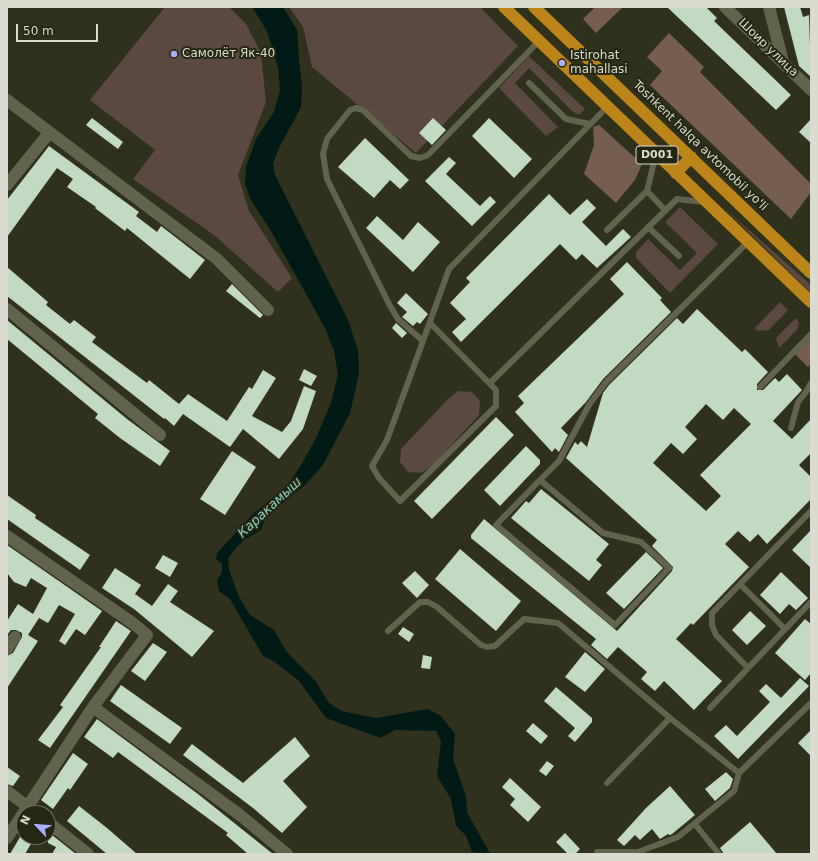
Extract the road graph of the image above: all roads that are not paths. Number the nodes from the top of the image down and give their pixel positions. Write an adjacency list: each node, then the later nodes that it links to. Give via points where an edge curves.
1 (504, 7): 5 (highway, D001)
2 (534, 7): 14 (highway, Toshkent halqa avtomobil yo'li / D001)
3 (725, 7): 6 (street, Шоир улица)
4 (769, 7): 6 (street)
5 (540, 41): 10 (highway, D001); 30 (lane, via 428,155 420,158 411,156 363,110 356,108 350,110 327,139 323,154 327,179 389,304 398,319)
6 (783, 62): 8 (street, Шоир улица)
7 (529, 83): 11 (lane, via 566,119)
8 (811, 90)
9 (7, 100): 12 (street)
10 (607, 107): 11 (lane); 13 (highway, D001)
11 (590, 124): 28 (lane, via 450,269)
12 (49, 133): 16 (street); 27 (street, via 217,259)
13 (656, 154): 15 (highway, D001); 17 (lane)
14 (691, 156): 15 (highway); 24 (highway, Toshkent halqa avtomobil yo'li / D001)
15 (676, 173): 18 (highway, D001)
16 (7, 185)
17 (647, 191): 19 (lane); 21 (lane)
18 (706, 202): 19 (lane, via 677,199); 22 (highway, D001)
19 (665, 210): 20 (lane)
20 (648, 227): 23 (lane); 31 (lane)
21 (607, 230)
22 (748, 242): 25 (highway, D001); 36 (lane, via 606,382 589,405 559,461)
23 (679, 256)
24 (811, 273)
25 (811, 302)
26 (7, 309): 35 (street)
27 (268, 310)
28 (430, 323): 30 (lane); 31 (lane)
29 (811, 334): 33 (lane)
30 (423, 341): 31 (lane, via 387,440 372,466 379,478 400,501 496,406 496,390)
31 (490, 383)
32 (811, 383): 34 (lane, via 798,402)
33 (760, 387)
34 (791, 428)
35 (160, 435)
36 (540, 480): 36 (lane, via 496,524 615,625 669,568 641,542 603,533)
37 (811, 511): 39 (lane)
38 (7, 536): 47 (street, via 147,635)
39 (740, 584): 41 (lane); 45 (lane, via 712,614 712,625 716,635)
40 (811, 602): 41 (lane)
41 (785, 628): 45 (lane)
42 (388, 631): 49 (lane, via 420,602 428,602 437,607 481,645 487,647 495,646 524,619 558,623)
43 (15, 637): 44 (street)
44 (7, 649)
45 (748, 668): 48 (lane)
46 (811, 703): 50 (lane)
47 (93, 707): 54 (street); 61 (street, via 240,815)
48 (710, 708)
49 (670, 718): 50 (lane); 51 (lane)
50 (739, 773): 55 (lane, via 734,791)
51 (607, 783)
52 (7, 791): 53 (street)
53 (26, 805)
54 (34, 805)
55 (696, 824): 59 (lane, via 678,837 638,852); 62 (lane)
56 (16, 828): 58 (street)
57 (56, 828): 60 (street)
58 (7, 838)
59 (597, 852)
60 (88, 854)
61 (287, 854)
62 (719, 854)

